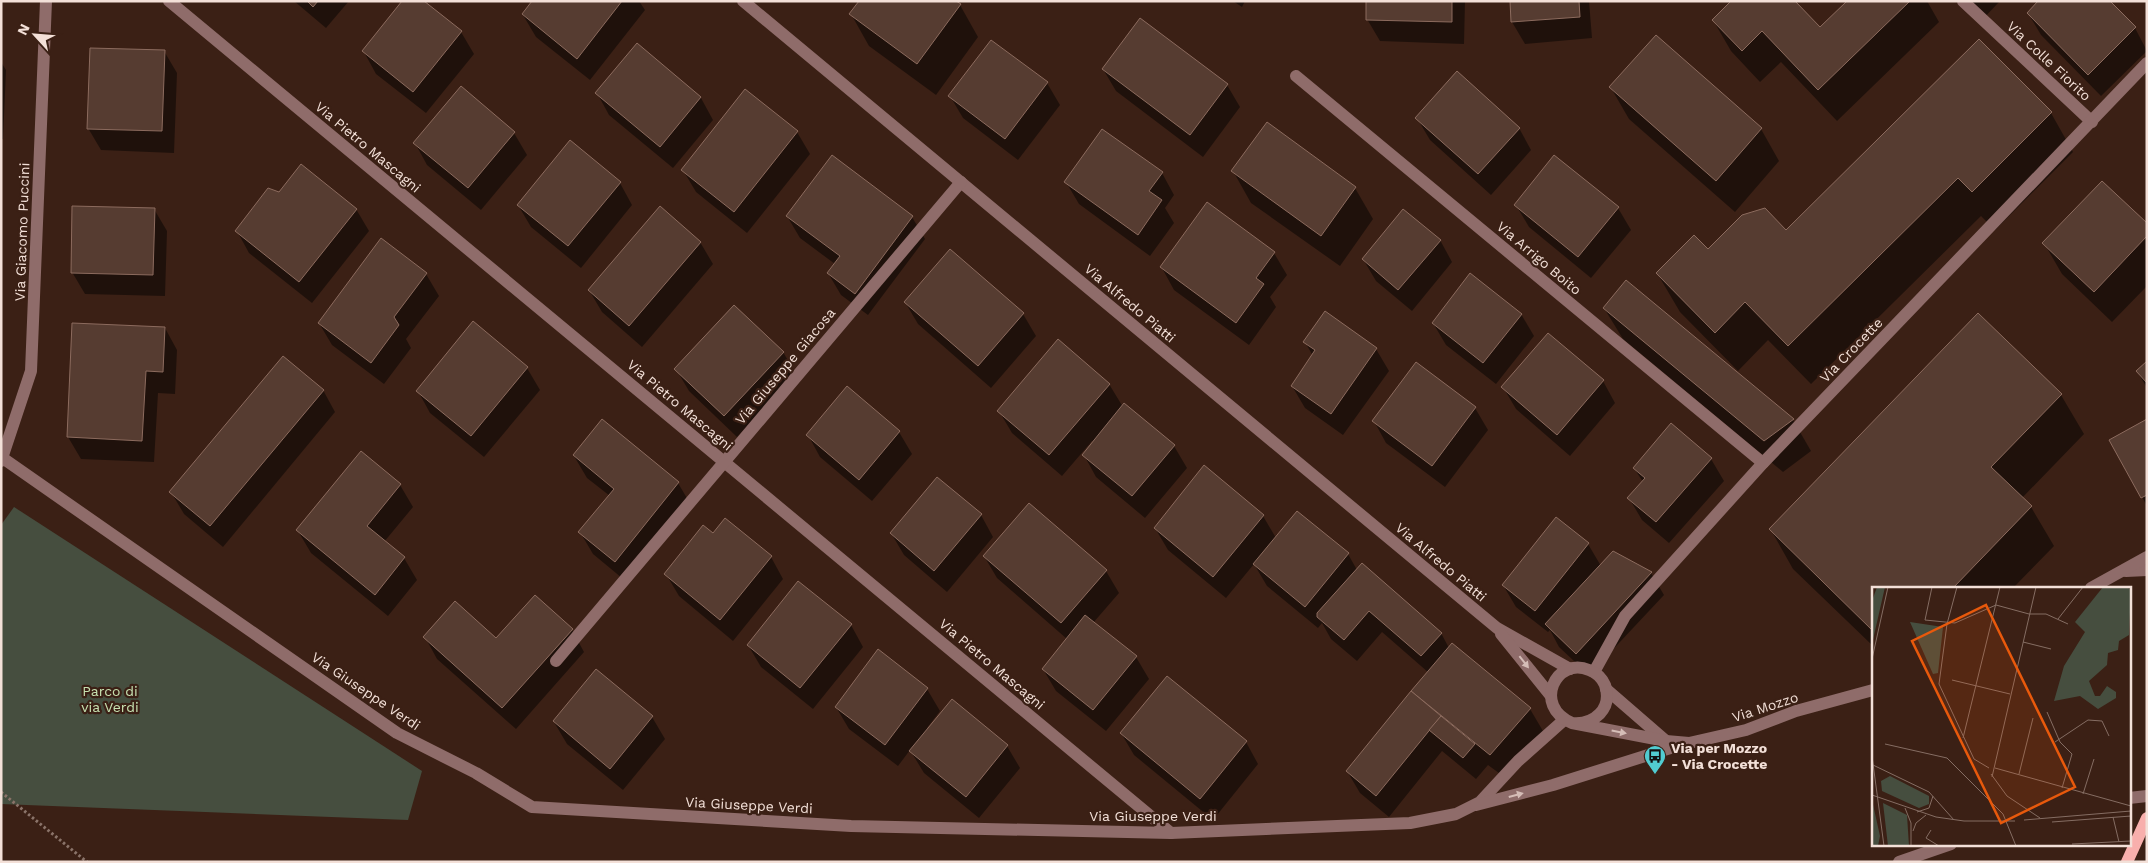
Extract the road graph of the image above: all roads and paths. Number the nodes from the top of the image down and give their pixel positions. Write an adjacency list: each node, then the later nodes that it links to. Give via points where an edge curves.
1 (46, 1): 9 (street, Via Giacomo Puccini, via 31,371)
2 (169, 1): 10 (street, Via Pietro Mascagni)
3 (743, 1): 8 (street, Via Alfredo Piatti)
4 (1963, 1): 7 (street, Via Colle Fiorito)
5 (2147, 63): 7 (street, Via Crocette)
6 (1296, 76): 11 (street, Via Arrigo Boito)
7 (2092, 122): 11 (street, Via Crocette)
8 (961, 182): 10 (street, Via Giuseppe Giacosa); 16 (street, Via Alfredo Piatti)
9 (2, 459): 31 (street, Via Giuseppe Verdi, via 397,733 476,773 532,808 851,826)
10 (724, 462): 17 (street, Via Giuseppe Giacosa); 31 (street, Via Pietro Mascagni)
11 (1763, 464): 19 (street, Via Crocette, via 1625,616)
12 (2147, 557): 14 (street)
13 (2147, 570): 14 (street)
14 (2126, 571): 15 (street)
15 (2094, 587)
16 (1497, 628): 18 (street, Via Alfredo Piatti); 22 (street, Via Alfredo Piatti, one-way to 22)
17 (556, 661)
18 (1570, 669): 19 (street, via 1586,668); 22 (street, via 1557,679)
19 (1594, 672): 20 (street, via 1600,676)
20 (1606, 689): 23 (street, via 1607,699 1599,716 1582,724); 24 (street)
21 (1872, 690): 25 (street, Via Mozzo, via 1746,730)
22 (1551, 696): 23 (street, via 1552,706)
23 (1568, 722): 24 (street, Via Mozzo, one-way to 24); 29 (street, Via Giuseppe Verdi, via 1518,761 1480,802)
24 (1666, 741): 25 (street, Via Mozzo)
25 (1689, 743): 29 (street, one-way to 25)
26 (1, 792): 33 (path)
27 (2147, 796): 28 (street)
28 (2130, 798)
29 (1469, 807): 31 (street, Via Giuseppe Verdi, via 1456,814 1410,823)
30 (2147, 818): 35 (main road)
31 (1171, 833)
32 (1945, 846): 34 (street)
33 (87, 862)
34 (1899, 862)
35 (2127, 862)

